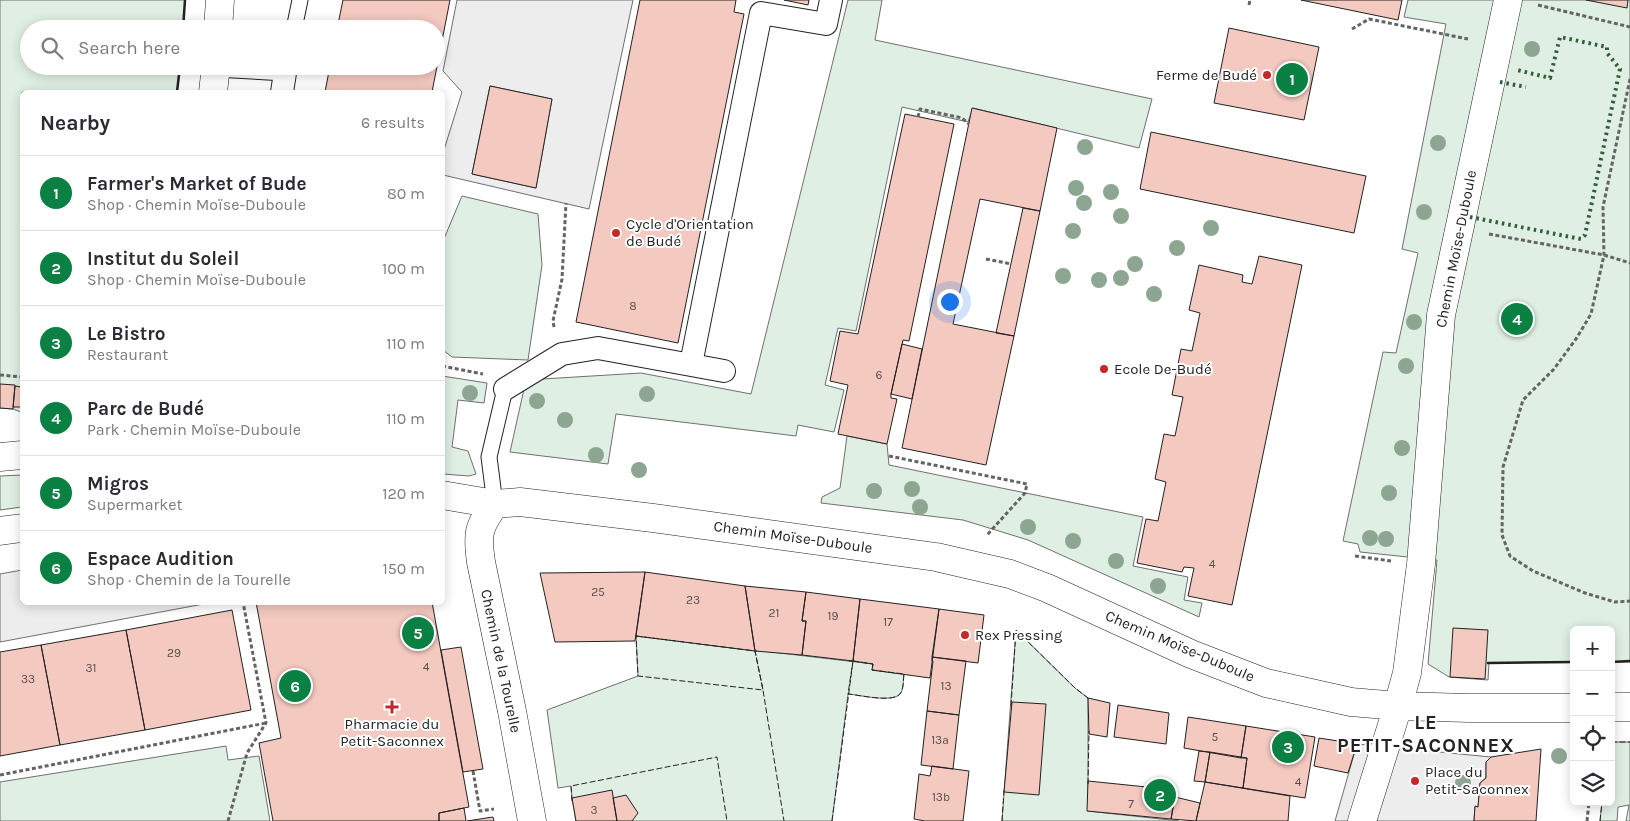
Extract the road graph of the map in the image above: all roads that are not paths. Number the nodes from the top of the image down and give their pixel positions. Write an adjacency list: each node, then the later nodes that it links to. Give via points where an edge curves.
1 (220, 0): 5 (street)
2 (300, 0): 6 (lane)
3 (831, 0): 9 (street, via 826,24 761,13)
4 (1508, 0): 18 (street, Chemin Moïse-Duboule, via 1441,315 1421,564 1407,673)
5 (219, 20)
6 (296, 20)
7 (215, 76): 8 (lane)
8 (285, 77)
9 (691, 364): 10 (street); 11 (street, via 598,348 562,354)
10 (724, 371)
11 (505, 389): 15 (lane, via 490,457)
12 (20, 455): 13 (street)
13 (0, 458)
14 (445, 496): 15 (street, Chemin Moïse-Duboule)
15 (494, 504): 18 (street, Chemin Moïse-Duboule, via 520,502 936,557 1010,574 1047,588 1191,654 1266,683 1351,702); 22 (street, Chemin de la Tourelle, via 483,521 478,539)
16 (20, 528): 17 (street)
17 (0, 531)
18 (1398, 706): 21 (street); 23 (street)
19 (1615, 707): 20 (street)
20 (1630, 707)
21 (1570, 708)
22 (532, 821)
23 (1362, 821)

